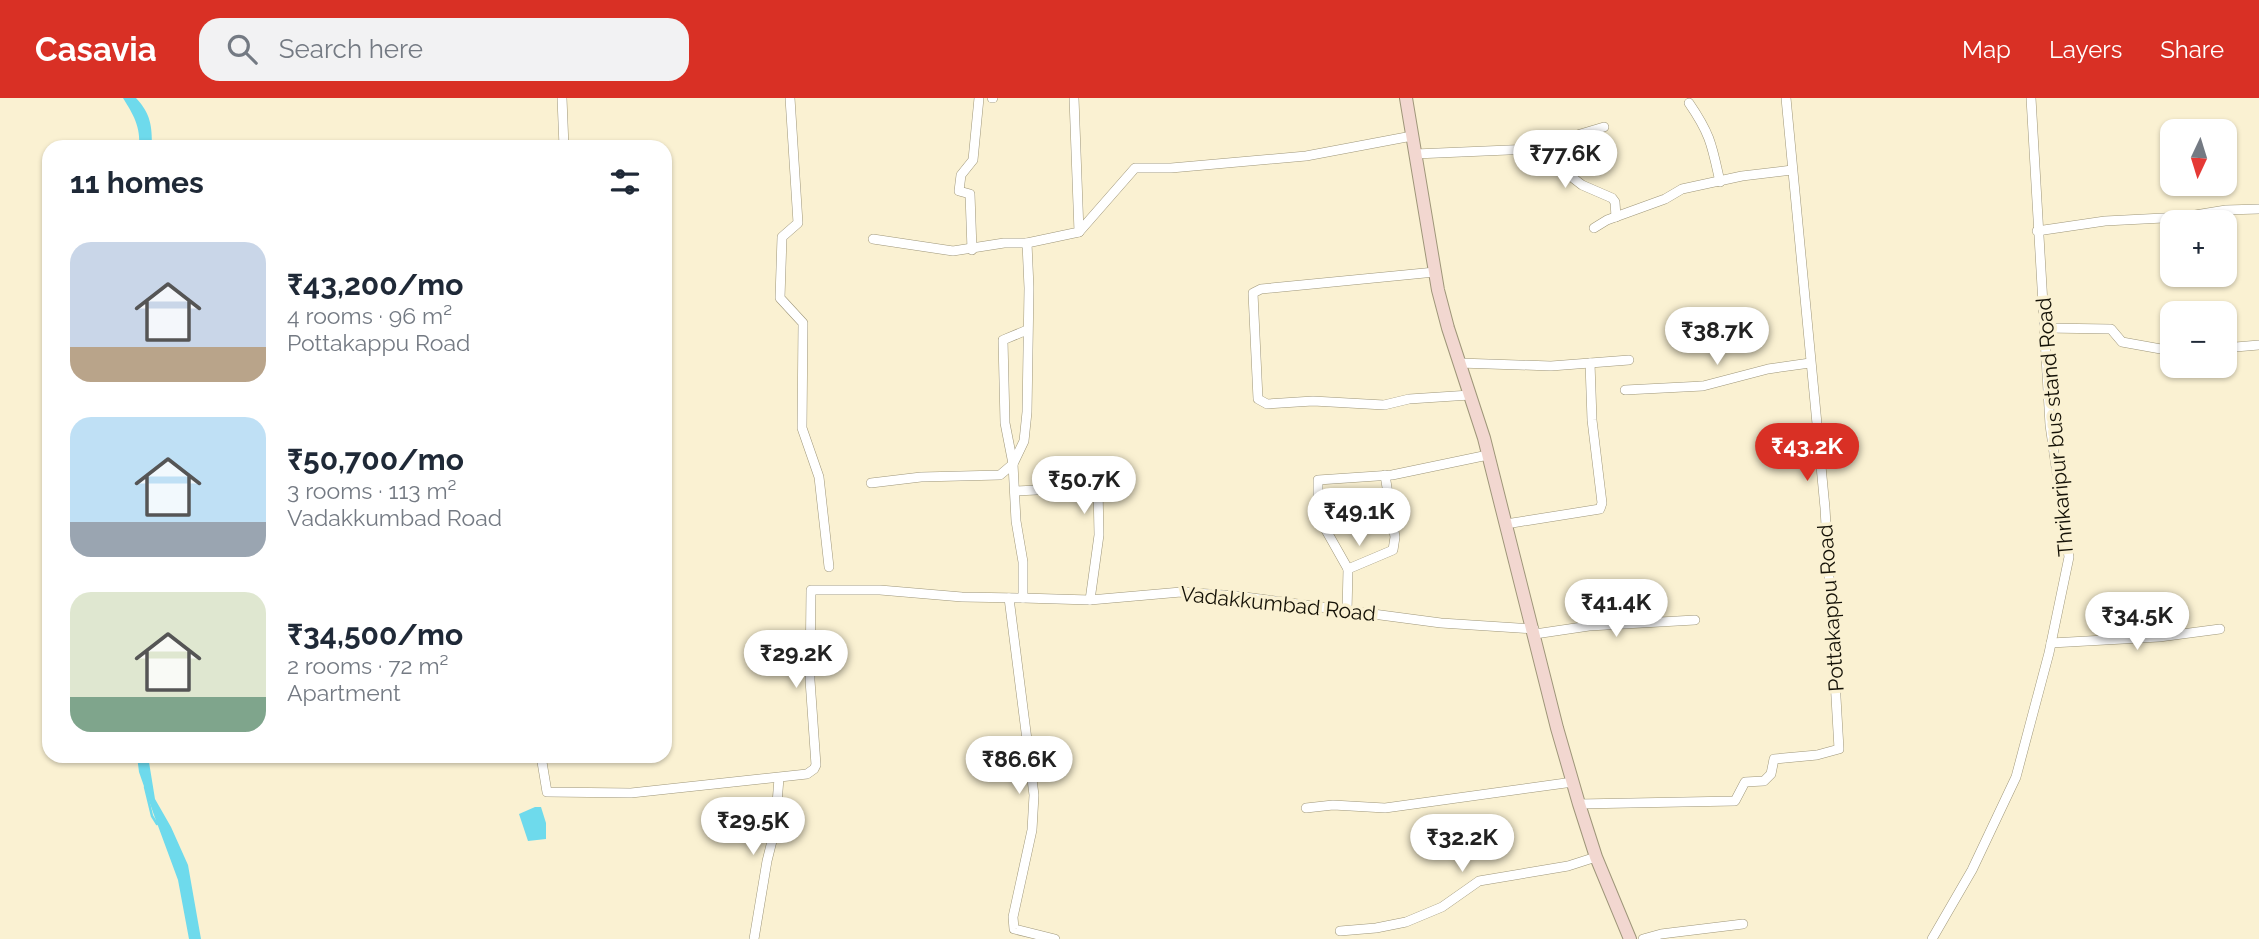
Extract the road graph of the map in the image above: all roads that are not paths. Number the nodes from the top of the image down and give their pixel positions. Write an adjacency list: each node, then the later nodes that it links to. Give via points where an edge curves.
1 (562, 98): 11 (street)
2 (790, 98): 42 (street, via 798,223 782,237 780,298 803,323 802,428 819,477)
3 (979, 98): 23 (street, via 973,160 961,175 958,191 970,194)
4 (1074, 98): 20 (street)
5 (1406, 98): 10 (main road)
6 (1786, 98): 14 (street, Pottakappu Road)
7 (2031, 98): 19 (street, Thrikaripur bus stand Road)
8 (1689, 103): 15 (street, via 1713,144)
9 (1604, 127): 12 (street)
10 (1412, 136): 13 (main road); 20 (street, via 1306,156 1135,168)
11 (564, 140)
12 (1534, 148): 13 (street); 17 (street, via 1582,185 1612,198)
13 (1415, 154): 24 (main road)
14 (1792, 170): 15 (street); 33 (street, Pottakappu Road)
15 (1720, 182): 17 (street, via 1682,189)
16 (2259, 209): 19 (street)
17 (1616, 217): 18 (street)
18 (1594, 228)
19 (2038, 231): 25 (street, Thrikaripur bus stand Road)
20 (1079, 232): 22 (street)
21 (873, 239): 23 (street)
22 (1027, 243): 23 (street); 26 (street)
23 (972, 250)
24 (1435, 272): 31 (main road); 35 (street, via 1254,293 1258,399 1267,404 1384,405)
25 (2045, 328): 29 (street, via 2111,329 2122,342); 51 (street, Thrikaripur bus stand Road, via 2050,425 2069,556)
26 (1027, 330): 37 (street, via 1024,442); 37 (street, via 1003,340 1005,423)
27 (2259, 345): 28 (street)
28 (2237, 347)
29 (2160, 349)
30 (1629, 360): 32 (street)
31 (1460, 363): 32 (street); 35 (main road)
32 (1590, 363): 41 (street, via 1600,509)
33 (1810, 363): 34 (street, via 1703,386); 55 (street, Pottakappu Road, via 1825,508 1839,749 1774,760 1771,774 1764,781 1745,782 1735,801)
34 (1625, 390)
35 (1470, 395): 36 (main road)
36 (1488, 455): 38 (street); 41 (main road)
37 (1013, 464): 39 (street, via 1000,475); 40 (street)
38 (1385, 475): 43 (street, via 1393,550); 43 (street, via 1318,480 1318,516)
39 (872, 483)
40 (1016, 491): 45 (street); 46 (street, via 1098,487 1099,535)
41 (1506, 524): 50 (main road)
42 (829, 567)
43 (1348, 569): 47 (street)
44 (1009, 598): 45 (street, Vadakkumbad Road); 53 (street, Vadakkumbad Road, via 811,590 810,680 816,765 807,774); 61 (street, via 1034,795 1014,929)
45 (1023, 598): 46 (street, Vadakkumbad Road)
46 (1090, 600): 47 (street, Vadakkumbad Road, via 1181,592)
47 (1347, 612): 50 (street, Vadakkumbad Road)
48 (1695, 620): 50 (street, Vadakkumbad Road)
49 (2220, 629): 51 (street)
50 (1534, 632): 54 (main road)
51 (2051, 643): 64 (street, Thrikaripur bus stand Road, via 2016,777 1972,870)
52 (542, 763): 53 (street, via 547,792 632,793)
53 (779, 778): 60 (street, via 775,829)
54 (1573, 782): 55 (main road); 56 (street, via 1385,808)
55 (1579, 804): 57 (main road)
56 (1306, 808)
57 (1596, 857): 59 (street, via 1479,881 1442,907 1406,922); 62 (main road)
58 (1743, 924): 63 (street)
59 (1340, 931)
60 (754, 939)
61 (1055, 939)
62 (1630, 939)
63 (1643, 939)
64 (1932, 939)

